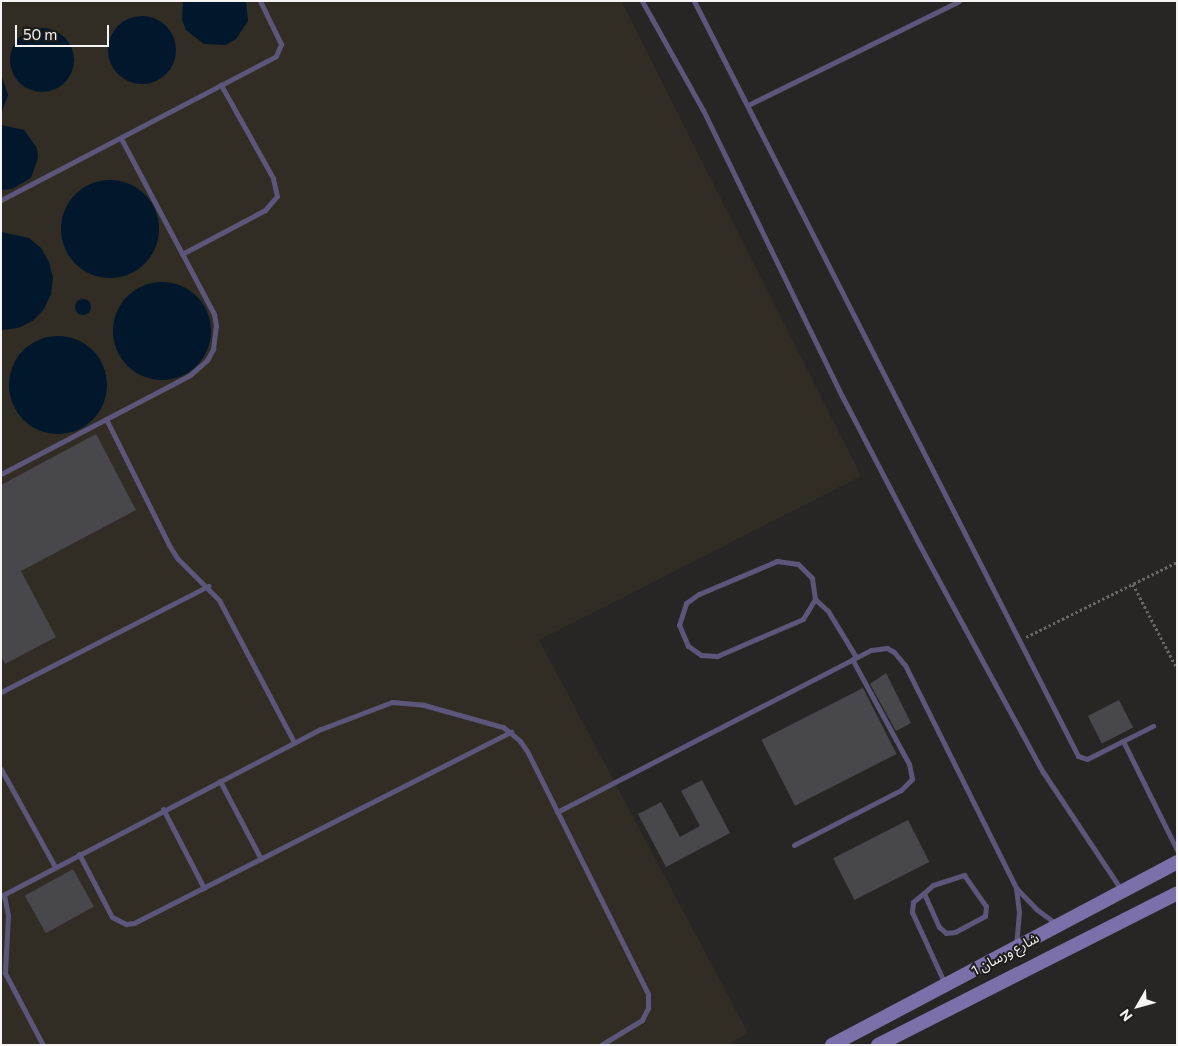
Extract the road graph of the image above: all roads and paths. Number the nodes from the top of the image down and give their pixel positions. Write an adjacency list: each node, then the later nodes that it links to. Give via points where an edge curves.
1 (260, 1): 5 (lane, via 279,37 280,50 270,60)
2 (642, 1): 36 (lane, via 734,170 842,396 919,544 1042,772)
3 (694, 1): 6 (lane)
4 (958, 1): 6 (lane)
5 (221, 85): 7 (lane); 9 (lane, via 273,178 276,196 265,210)
6 (748, 105): 16 (lane)
7 (121, 138): 8 (lane); 9 (lane)
8 (1, 200)
9 (182, 254): 10 (lane, via 214,314 213,349 190,375)
10 (106, 419): 11 (lane); 14 (lane, via 169,545 187,569)
11 (1, 474)
12 (1177, 562): 13 (path)
13 (1133, 584): 16 (path); 18 (path)
14 (208, 586): 19 (lane); 23 (lane, via 228,616)
15 (815, 599): 15 (lane, via 815,588 806,570 788,560 777,561 692,598 682,610 680,633 694,651 716,656 797,623 809,613); 17 (lane, via 828,611)
16 (1020, 640): 22 (lane, via 1078,756 1087,759)
17 (854, 658): 27 (lane); 28 (lane, via 909,764 912,779 901,790); 35 (lane, via 878,647 901,658)
18 (1177, 668)
19 (1, 692)
20 (1153, 726): 22 (lane)
21 (511, 732): 23 (lane, via 493,724 403,702 357,714); 27 (lane, via 527,751); 31 (lane)
22 (1123, 741): 29 (lane)
23 (294, 742): 25 (lane)
24 (1, 769): 33 (lane)
25 (220, 781): 26 (lane); 31 (lane)
26 (163, 809): 30 (lane); 34 (lane)
27 (557, 812): 44 (lane, via 648,994 648,1008 642,1020)
28 (794, 845)
29 (1177, 850)
30 (79, 854): 33 (lane); 34 (lane, via 112,917 126,924 141,920)
31 (261, 859): 34 (lane)
32 (1177, 862): 36 (street, شارع ورسان 1)
33 (55, 867): 39 (lane)
34 (204, 888)
35 (1016, 888): 40 (lane, via 1036,909); 41 (lane, via 1019,912)
36 (1122, 892): 40 (street, شارع ورسان 1)
37 (924, 893): 37 (lane, via 939,927 946,933 955,932 985,916 986,906 964,875 933,884); 42 (lane, via 912,902 912,912)
38 (1177, 893): 46 (street, شارع ورسان 1)
39 (2, 895): 43 (lane, via 8,915 5,973)
40 (1060, 926): 41 (street, شارع ورسان 1)
41 (1015, 949): 42 (street, شارع ورسان 1)
42 (946, 985): 45 (street, شارع ورسان 1)
43 (43, 1045)
44 (601, 1045)
45 (832, 1045)
46 (878, 1045)

